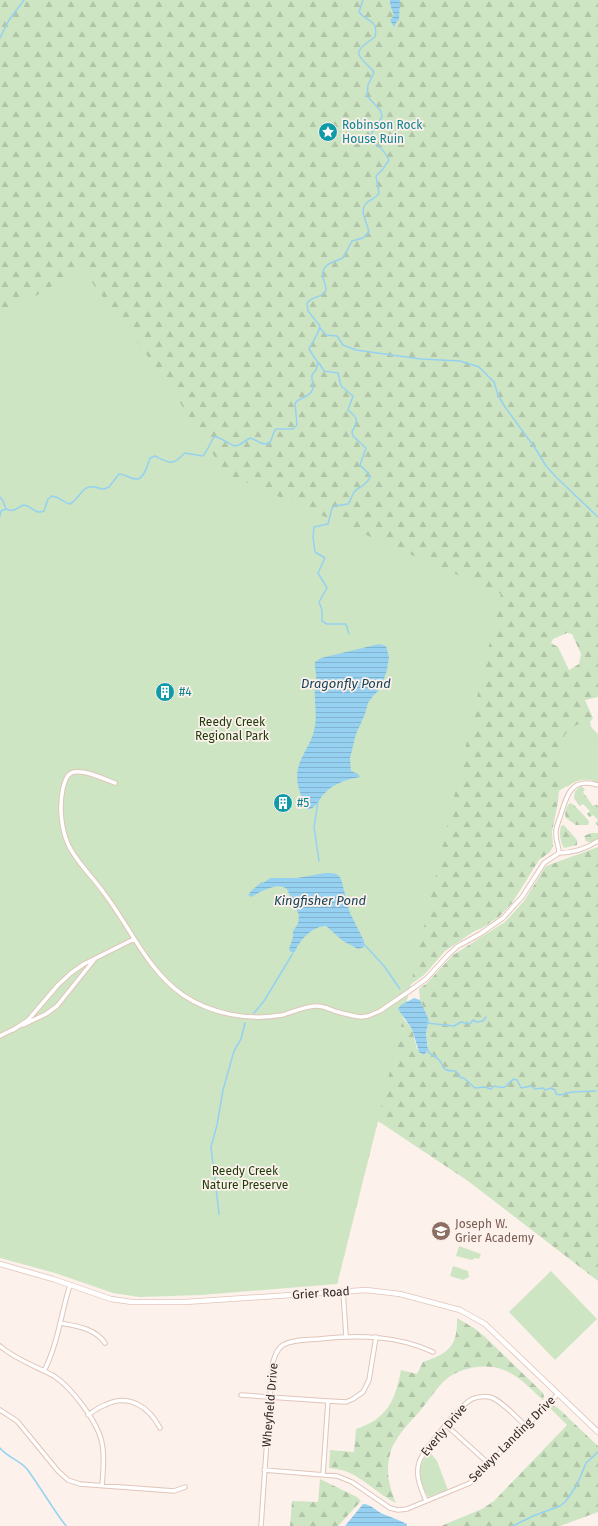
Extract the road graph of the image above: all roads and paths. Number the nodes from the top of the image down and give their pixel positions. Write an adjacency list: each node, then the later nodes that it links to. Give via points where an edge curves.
1 (115, 783): 5 (street, via 84,772 68,775 61,796 63,830 73,852 104,892)
2 (598, 785): 4 (street, via 581,784 574,786 569,792 557,826)
3 (598, 841): 4 (street, via 567,853)
4 (559, 853): 5 (street, via 544,863 522,898 503,918 458,946 426,979 380,1011 368,1016 361,1017 317,1006 282,1015 257,1017 210,1009 184,995 164,978)
5 (134, 939): 6 (street)
6 (95, 959): 7 (street, via 71,973 28,1020); 7 (street, via 57,1006)
7 (13, 1030): 8 (street)
8 (0, 1036)
9 (0, 1264): 10 (street, Grier Road)
10 (70, 1284): 11 (street, Grier Road, via 111,1299 148,1303); 12 (street)
11 (343, 1291): 13 (street); 19 (street, Grier Road, via 384,1291 430,1301 469,1314 485,1324)
12 (60, 1323): 15 (street, via 98,1334); 18 (street, via 56,1344)
13 (346, 1336): 14 (street, Wheyfield Drive); 21 (street, Wheyfield Drive, via 296,1340 282,1346 274,1358)
14 (376, 1337): 17 (street, Wheyfield Drive, via 420,1345); 22 (street, via 369,1380 364,1392 346,1402)
15 (105, 1343)
16 (0, 1346): 18 (street)
17 (433, 1352)
18 (44, 1371): 24 (street, via 72,1391)
19 (558, 1394): 26 (street, Selwyn Landing Drive); 28 (street, Grier Road)
20 (241, 1395): 21 (street)
21 (270, 1397): 22 (street); 30 (street, Wheyfield Drive)
22 (328, 1401): 31 (street)
23 (0, 1410): 32 (street, via 17,1420 68,1480)
24 (88, 1415): 27 (street, via 111,1402 128,1402 149,1411); 32 (street, via 102,1443)
25 (446, 1425): 26 (street, Everly Drive, via 465,1404 480,1397 491,1398 503,1405); 29 (street); 34 (street, Everly Drive, via 419,1461 417,1472)
26 (526, 1426): 29 (street, Selwyn Landing Drive)
27 (160, 1428)
28 (598, 1432)
29 (489, 1464): 34 (street, Selwyn Landing Drive, via 470,1483)
30 (264, 1470): 31 (street, Selwyn Landing Drive); 35 (street, Wheyfield Drive)
31 (323, 1474): 34 (street, Selwyn Landing Drive, via 344,1478 390,1508 407,1509)
32 (102, 1486): 33 (street, via 174,1491)
33 (185, 1487)
34 (426, 1501)
35 (261, 1526)

